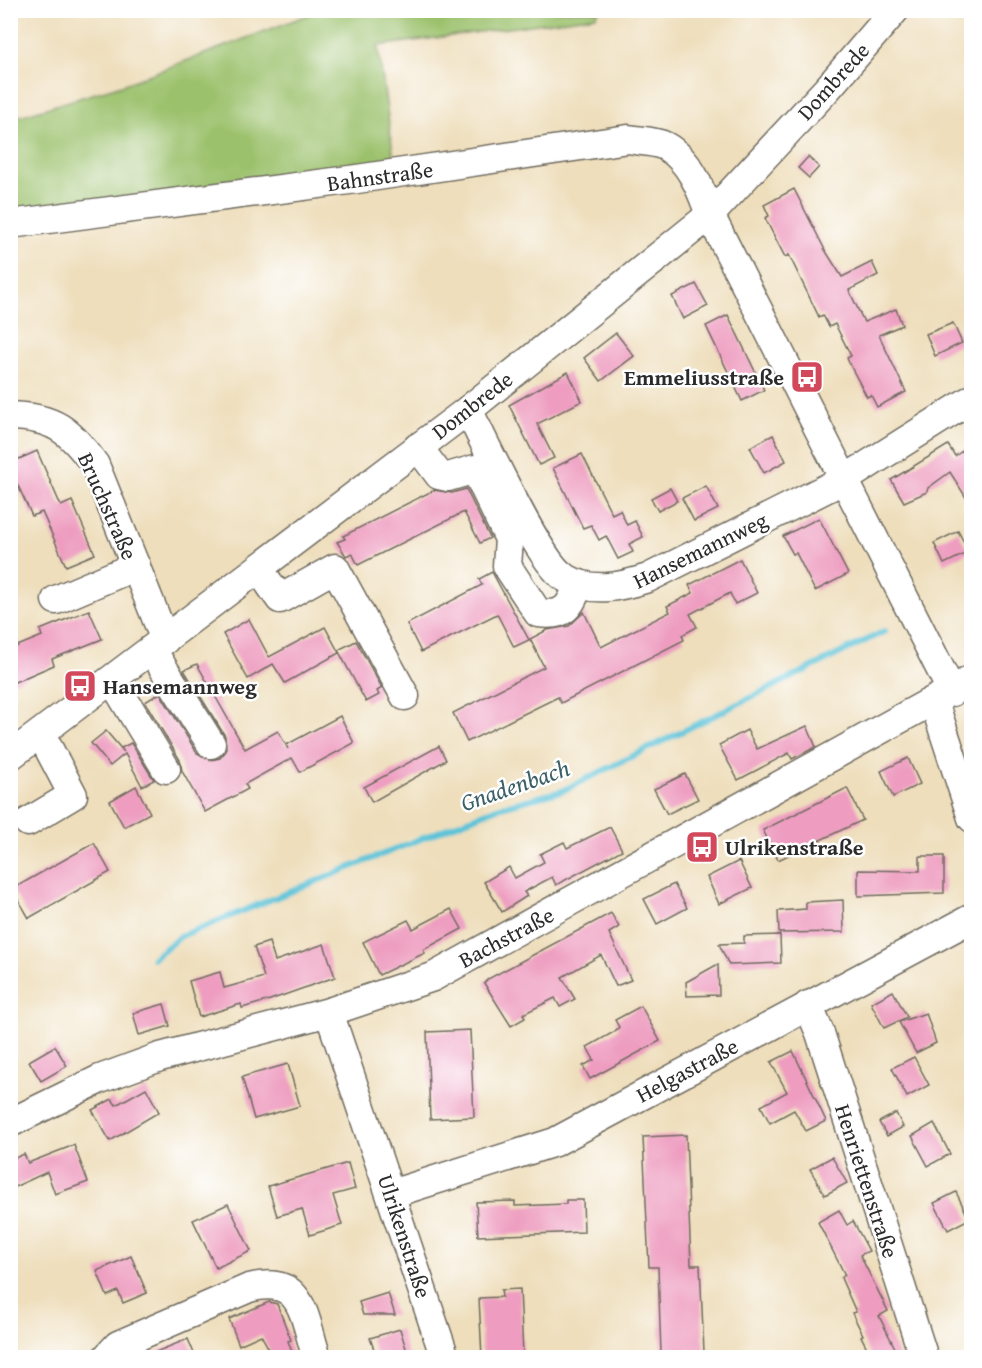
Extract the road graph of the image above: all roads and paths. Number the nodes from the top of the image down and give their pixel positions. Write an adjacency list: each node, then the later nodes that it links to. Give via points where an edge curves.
1 (895, 10): 2 (street, Dombrede)
2 (710, 215): 3 (street, Bahnstraße, via 683,159 663,145 628,139); 5 (street, Dombrede); 9 (street)
3 (10, 224)
4 (972, 399): 9 (street)
5 (468, 410): 7 (street, Dombrede); 8 (street, Hansemannweg)
6 (10, 416): 11 (street, Bruchstraße, via 34,417 58,425 78,441 95,465)
7 (418, 447): 8 (street, via 439,475 447,477); 12 (street, Dombrede)
8 (484, 463): 10 (street, Hansemannweg)
9 (845, 479): 13 (street, Hansemannweg, via 648,578 619,588); 17 (street)
10 (519, 534): 13 (street, Hansemannweg, via 563,577); 13 (street, via 507,566 538,613 553,615 564,610)
11 (136, 566): 14 (street); 15 (street, Bruchstraße)
12 (259, 569): 15 (street, Dombrede); 18 (street, via 280,599 335,568)
13 (579, 584)
14 (56, 600)
15 (159, 645): 16 (street, Dombrede); 20 (street, Bruchstraße)
16 (113, 681): 19 (street, Dombrede); 22 (street)
17 (953, 691): 23 (street); 27 (street, Bachstraße, via 433,977)
18 (405, 696)
19 (41, 734): 21 (street, Dombrede); 24 (street, via 73,795)
20 (211, 744)
21 (10, 756)
22 (166, 769)
23 (972, 818)
24 (28, 822)
25 (972, 918): 26 (street, Helgastraße)
26 (807, 1005): 29 (street, Helgastraße, via 555,1142); 33 (street, Henriettenstraße, via 820,1033)
27 (329, 1012): 28 (street, Bachstraße, via 160,1058 100,1079); 29 (street, Ulrikenstraße)
28 (10, 1123)
29 (391, 1194): 32 (street, Ulrikenstraße)
30 (106, 1358): 31 (street, via 118,1345 266,1284 283,1286 296,1295)
31 (317, 1358)
32 (445, 1358)
33 (924, 1358)

